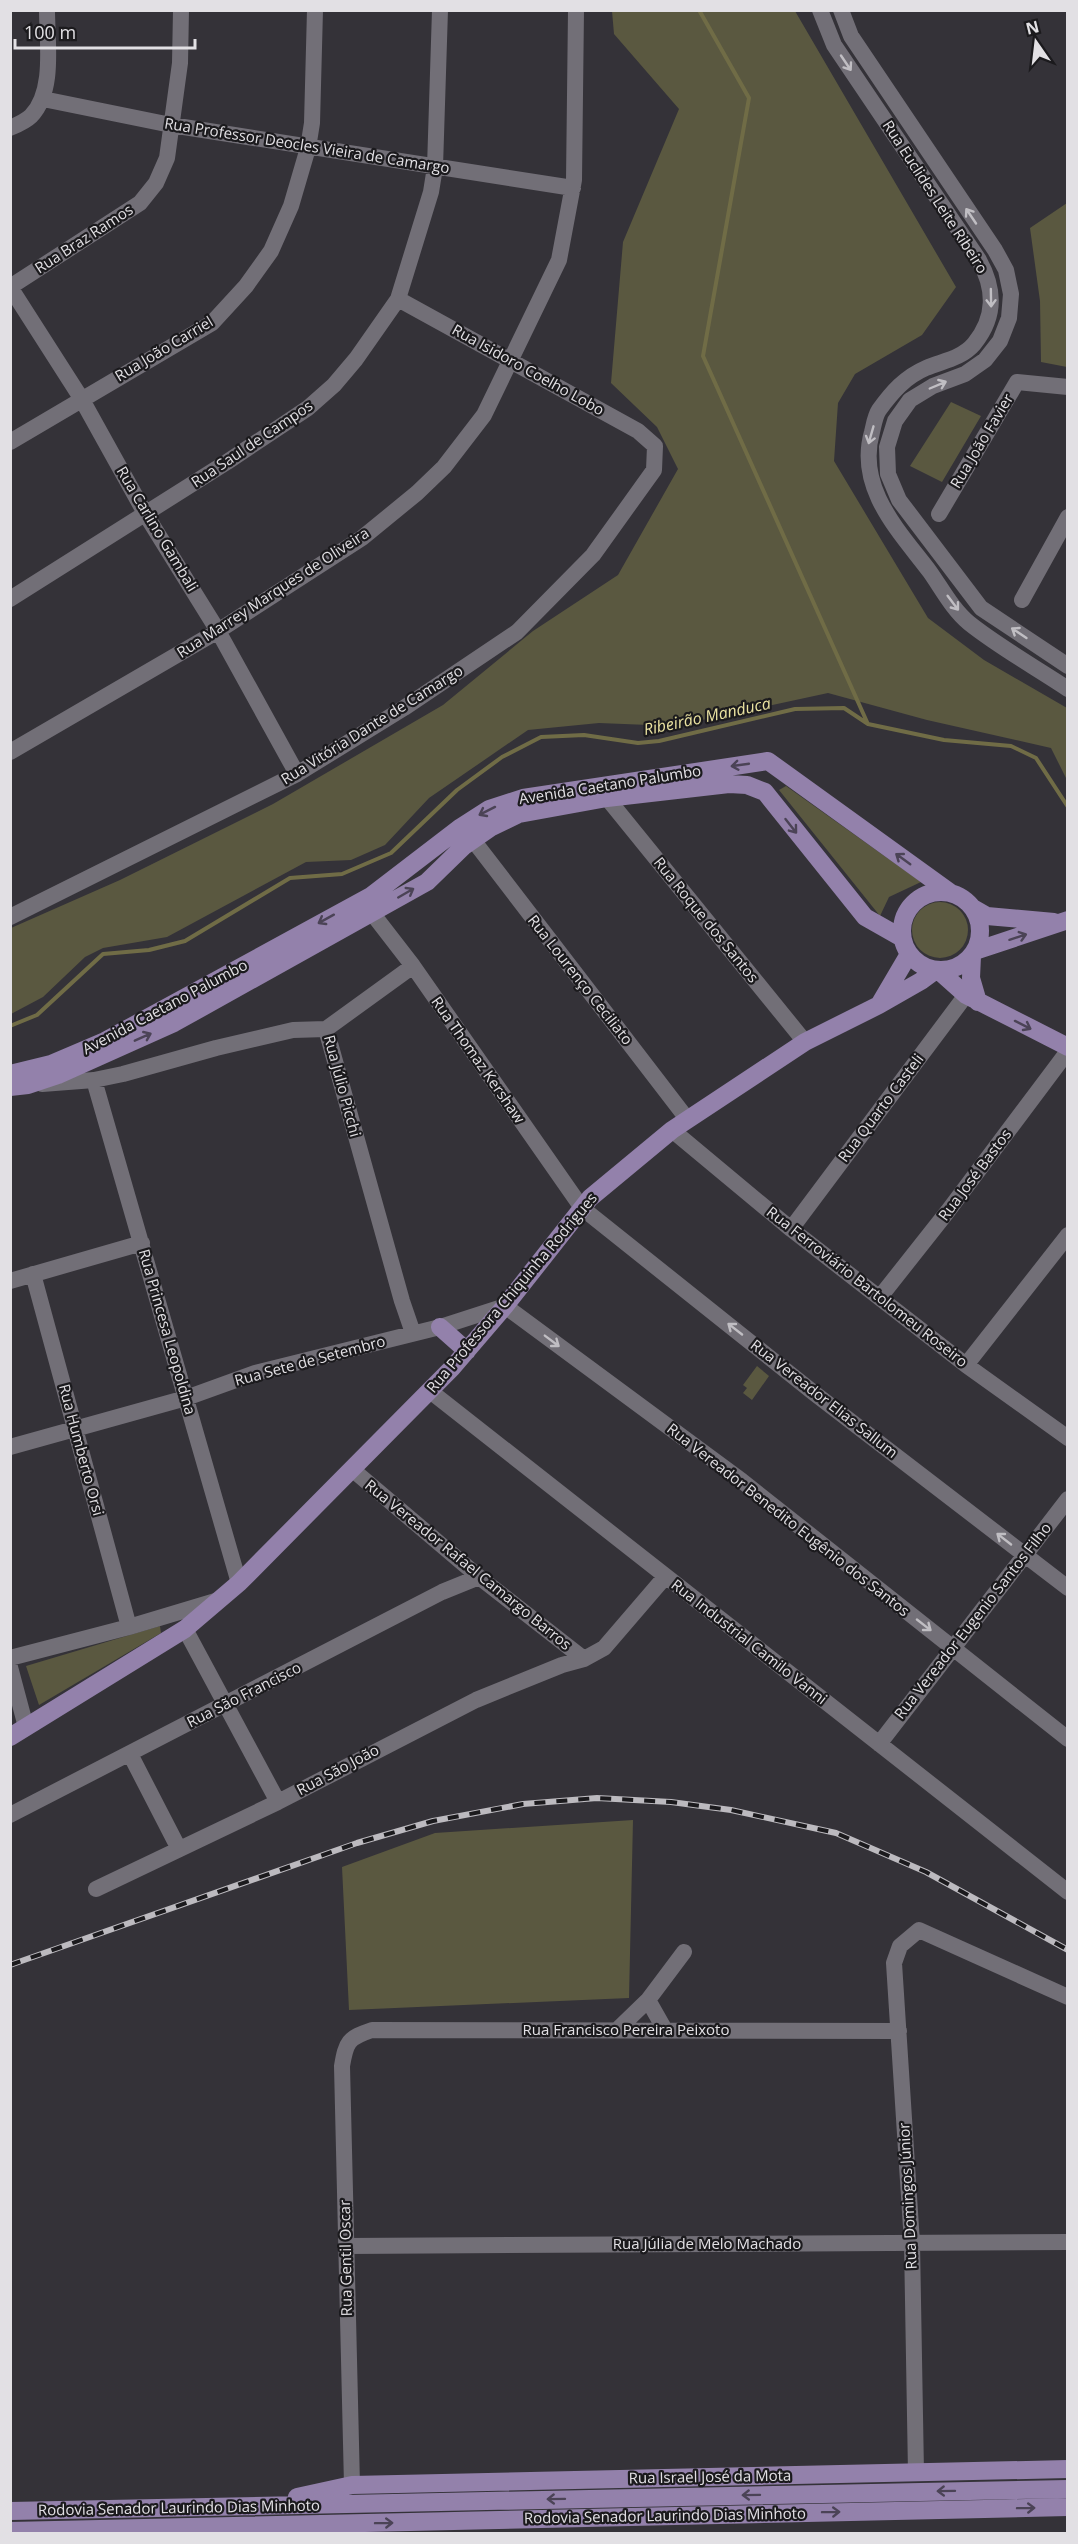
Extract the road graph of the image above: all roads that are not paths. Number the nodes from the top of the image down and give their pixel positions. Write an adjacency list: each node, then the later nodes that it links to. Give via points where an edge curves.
1 (47, 10): 8 (street)
2 (181, 10): 9 (street, Rua Braz Ramos, via 180,63)
3 (315, 10): 11 (street, Rua João Carriel)
4 (440, 10): 12 (street, Rua Saul de Campos)
5 (576, 10): 13 (street, Rua Marrey Marques de Oliveira)
6 (820, 10): 28 (street, Rua Euclides Leite Ribeiro, one-way to 28, via 834,45 988,277 992,295 983,332 972,347 956,358 925,369 897,386 877,413 868,445 870,478 882,509 968,622)
7 (841, 10): 26 (street, Rua Euclides Leite Ribeiro, one-way to 7, via 974,600 899,500 888,474 887,447 895,422 910,400 965,374 985,360 1000,341 1009,318 1011,294 1006,270 850,36)
8 (43, 99): 9 (street, Rua Professor Deocles Vieira de Camargo); 10 (street, via 30,117)
9 (171, 125): 11 (street, Rua Professor Deocles Vieira de Camargo); 14 (street, Rua Braz Ramos, via 167,158 156,183 140,203)
10 (10, 128)
11 (308, 148): 12 (street, Rua Professor Deocles Vieira de Camargo); 18 (street, Rua João Carriel, via 291,206 271,251 212,323)
12 (435, 167): 13 (street, Rua Professor Deocles Vieira de Camargo); 15 (street, Rua Saul de Campos, via 425,214)
13 (573, 188): 16 (street, Rua Marrey Marques de Oliveira, via 559,260)
14 (10, 287): 18 (street, Rua Carlino Gambali)
15 (398, 299): 16 (street, Rua Isidoro Coelho Lobo); 22 (street, Rua Saul de Campos, via 334,385 308,408)
16 (510, 361): 20 (street, Rua Isidoro Coelho Lobo, via 638,431); 27 (street, Rua Marrey Marques de Oliveira, via 484,416 444,467 417,493 362,538)
17 (1068, 387): 21 (street, Rua João Favier, via 1017,382)
18 (81, 398): 19 (street, Rua João Carriel); 22 (street, Rua Carlino Gambali)
19 (10, 442)
20 (655, 446): 32 (street, Rua Vitória Dante de Camargo, via 654,470 593,555 531,621 404,708)
21 (939, 514)
22 (146, 515): 24 (street, Rua Saul de Campos); 27 (street, Rua Carlino Gambali)
23 (1068, 517): 25 (street)
24 (10, 599)
25 (1023, 600)
26 (998, 619): 28 (street); 29 (street, Rua Euclides Leite Ribeiro, one-way to 26)
27 (218, 631): 31 (street, Rua Marrey Marques de Oliveira); 32 (street, Rua Carlino Gambali)
28 (987, 635): 30 (street, Rua Euclides Leite Ribeiro)
29 (1068, 666)
30 (1068, 688)
31 (10, 752)
32 (297, 774): 38 (street, Rua Vitória Dante de Camargo)
33 (607, 798): 34 (main road, Avenida Caetano Palumbo, via 519,814); 40 (main road, Avenida Caetano Palumbo, one-way to 40, via 729,784 765,792 865,917); 47 (street, Rua Roque dos Santos)
34 (473, 840): 37 (main road, Avenida Caetano Palumbo, one-way to 34, via 427,882); 52 (street, Rua Lourenço Ceciliato)
35 (951, 893): 36 (main road); 40 (main road, via 940,891 915,901 902,924); 49 (main road, Avenida Caetano Palumbo, one-way to 49, via 768,761 523,798 479,815 371,896 105,1041 51,1064)
36 (974, 908): 39 (main road, via 987,916); 41 (main road, via 981,930)
37 (372, 913): 42 (street, Rua Thomaz Kershaw); 51 (main road, Avenida Caetano Palumbo, one-way to 37, via 58,1075 174,1023)
38 (10, 916)
39 (1064, 921): 41 (main road, one-way to 39)
40 (905, 946): 43 (main road, via 925,967); 45 (main road)
41 (973, 954): 43 (main road, via 956,967); 44 (main road)
42 (413, 966): 46 (street); 54 (street, Rua Thomaz Kershaw)
43 (937, 970): 44 (main road); 45 (main road, Rua Professora Chiquinha Rodrigues)
44 (972, 995): 48 (main road, one-way to 48); 55 (street, Rua Quarto Casteli)
45 (879, 1005): 47 (main road, Rua Professora Chiquinha Rodrigues)
46 (326, 1029): 50 (street, Rua Júlio Picchi, via 293,1030); 63 (street, Rua Júlio Picchi)
47 (805, 1042): 52 (main road, Rua Professora Chiquinha Rodrigues)
48 (1068, 1049): 60 (street, Rua José Bastos)
49 (10, 1074)
50 (94, 1080): 51 (street, Rua Júlio Picchi); 57 (street, Rua Princesa Leopoldina)
51 (19, 1086)
52 (688, 1120): 53 (main road, Rua Professora Chiquinha Rodrigues)
53 (672, 1130): 54 (main road, Rua Professora Chiquinha Rodrigues); 55 (street, Rua Ferroviário Bartolomeu Roseiro)
54 (582, 1208): 61 (main road, Rua Professora Chiquinha Rodrigues); 73 (street, Rua Vereador Elias Sallum, one-way to 54)
55 (791, 1229): 60 (street, Rua Ferroviário Bartolomeu Roseiro)
56 (1068, 1235): 65 (street)
57 (142, 1243): 58 (street); 67 (street, Rua Princesa Leopoldina)
58 (33, 1274): 59 (street); 68 (street, Rua Humberto Orsi)
59 (10, 1281)
60 (880, 1297): 65 (street, Rua Ferroviário Bartolomeu Roseiro)
61 (506, 1306): 62 (street, Rua Sete de Setembro); 64 (main road, Rua Professora Chiquinha Rodrigues); 81 (street, Rua Vereador Benedito Eugênio dos Santos, one-way to 81, via 742,1482)
62 (440, 1328): 63 (street, Rua Sete de Setembro); 64 (main road)
63 (413, 1333): 67 (street, Rua Sete de Setembro, via 255,1373)
64 (467, 1351): 66 (main road, Rua Professora Chiquinha Rodrigues)
65 (966, 1365): 69 (street, Rua Ferroviário Bartolomeu Roseiro)
66 (430, 1391): 71 (main road, Rua Professora Chiquinha Rodrigues); 75 (street, Rua Industrial Camilo Vanni)
67 (186, 1398): 68 (street, Rua Sete de Setembro); 76 (street, Rua Princesa Leopoldina)
68 (76, 1429): 70 (street, Rua Sete de Setembro); 79 (street, Rua Humberto Orsi)
69 (1065, 1429)
70 (10, 1447)
71 (353, 1470): 74 (street, Rua Vereador Rafael Camargo Barros); 76 (main road, Rua Professora Chiquinha Rodrigues)
72 (1068, 1499): 73 (street, Rua Vereador Eugenio Santos Filho)
73 (1024, 1554): 77 (street, Rua Vereador Elias Sallum); 81 (street, Rua Vereador Eugenio Santos Filho)
74 (479, 1576): 83 (street, Rua Vereador Rafael Camargo Barros); 85 (street, Rua São Francisco)
75 (665, 1577): 83 (street, Rua São João, via 604,1648); 89 (street, Rua Industrial Camilo Vanni)
76 (239, 1583): 78 (main road, Rua Professora Chiquinha Rodrigues)
77 (1068, 1588)
78 (222, 1598): 79 (street); 80 (main road, Rua Professora Chiquinha Rodrigues)
79 (129, 1626): 82 (street)
80 (185, 1629): 85 (street); 86 (main road, Rua Professora Chiquinha Rodrigues)
81 (951, 1647): 88 (street, Rua Vereador Benedito Eugênio dos Santos); 89 (street, Rua Vereador Eugenio Santos Filho)
82 (10, 1658)
83 (584, 1659): 91 (street, Rua São João, via 476,1700)
84 (10, 1667): 86 (street)
85 (225, 1705): 90 (street, Rua São Francisco); 91 (street)
86 (27, 1727): 87 (main road, Rua Professora Chiquinha Rodrigues)
87 (10, 1737)
88 (1068, 1739)
89 (879, 1744): 95 (street, Rua Industrial Camilo Vanni)
90 (130, 1754): 92 (street, Rua São Francisco); 93 (street)
91 (278, 1802): 93 (street, Rua São João)
92 (10, 1815)
93 (178, 1850): 94 (street, Rua São João)
94 (96, 1889)
95 (1068, 1893)
96 (684, 1952): 98 (street)
97 (1068, 1997): 101 (street, Rua Domingos Júnior, via 919,1930 900,1946 894,1963)
98 (648, 2000): 99 (street); 100 (street)
99 (617, 2030): 100 (street, Rua Francisco Pereira Peixoto); 102 (street, Rua Francisco Pereira Peixoto, via 372,2030)
100 (665, 2030): 101 (street, Rua Francisco Pereira Peixoto)
101 (899, 2031): 104 (street, Rua Domingos Júnior)
102 (355, 2036): 105 (street, Rua Gentil Oscar, via 346,2044 342,2066)
103 (1068, 2242): 104 (street, Rua Júlia de Melo Machado)
104 (912, 2243): 105 (street, Rua Júlia de Melo Machado); 107 (street, Rua Domingos Júnior)
105 (346, 2246): 108 (street, Rua Gentil Oscar)
106 (1068, 2469): 107 (main road, Rua Israel José da Mota)
107 (915, 2473): 108 (main road, Rua Israel José da Mota)
108 (352, 2485): 110 (main road, Rua Israel José da Mota)
109 (1068, 2489): 110 (main road, Rodovia Senador Laurindo Dias Minhoto, one-way to 110)
110 (247, 2507): 112 (main road, Rodovia Senador Laurindo Dias Minhoto)
111 (1068, 2507): 113 (main road, Rodovia Senador Laurindo Dias Minhoto, one-way to 111)
112 (10, 2511)
113 (10, 2531)

